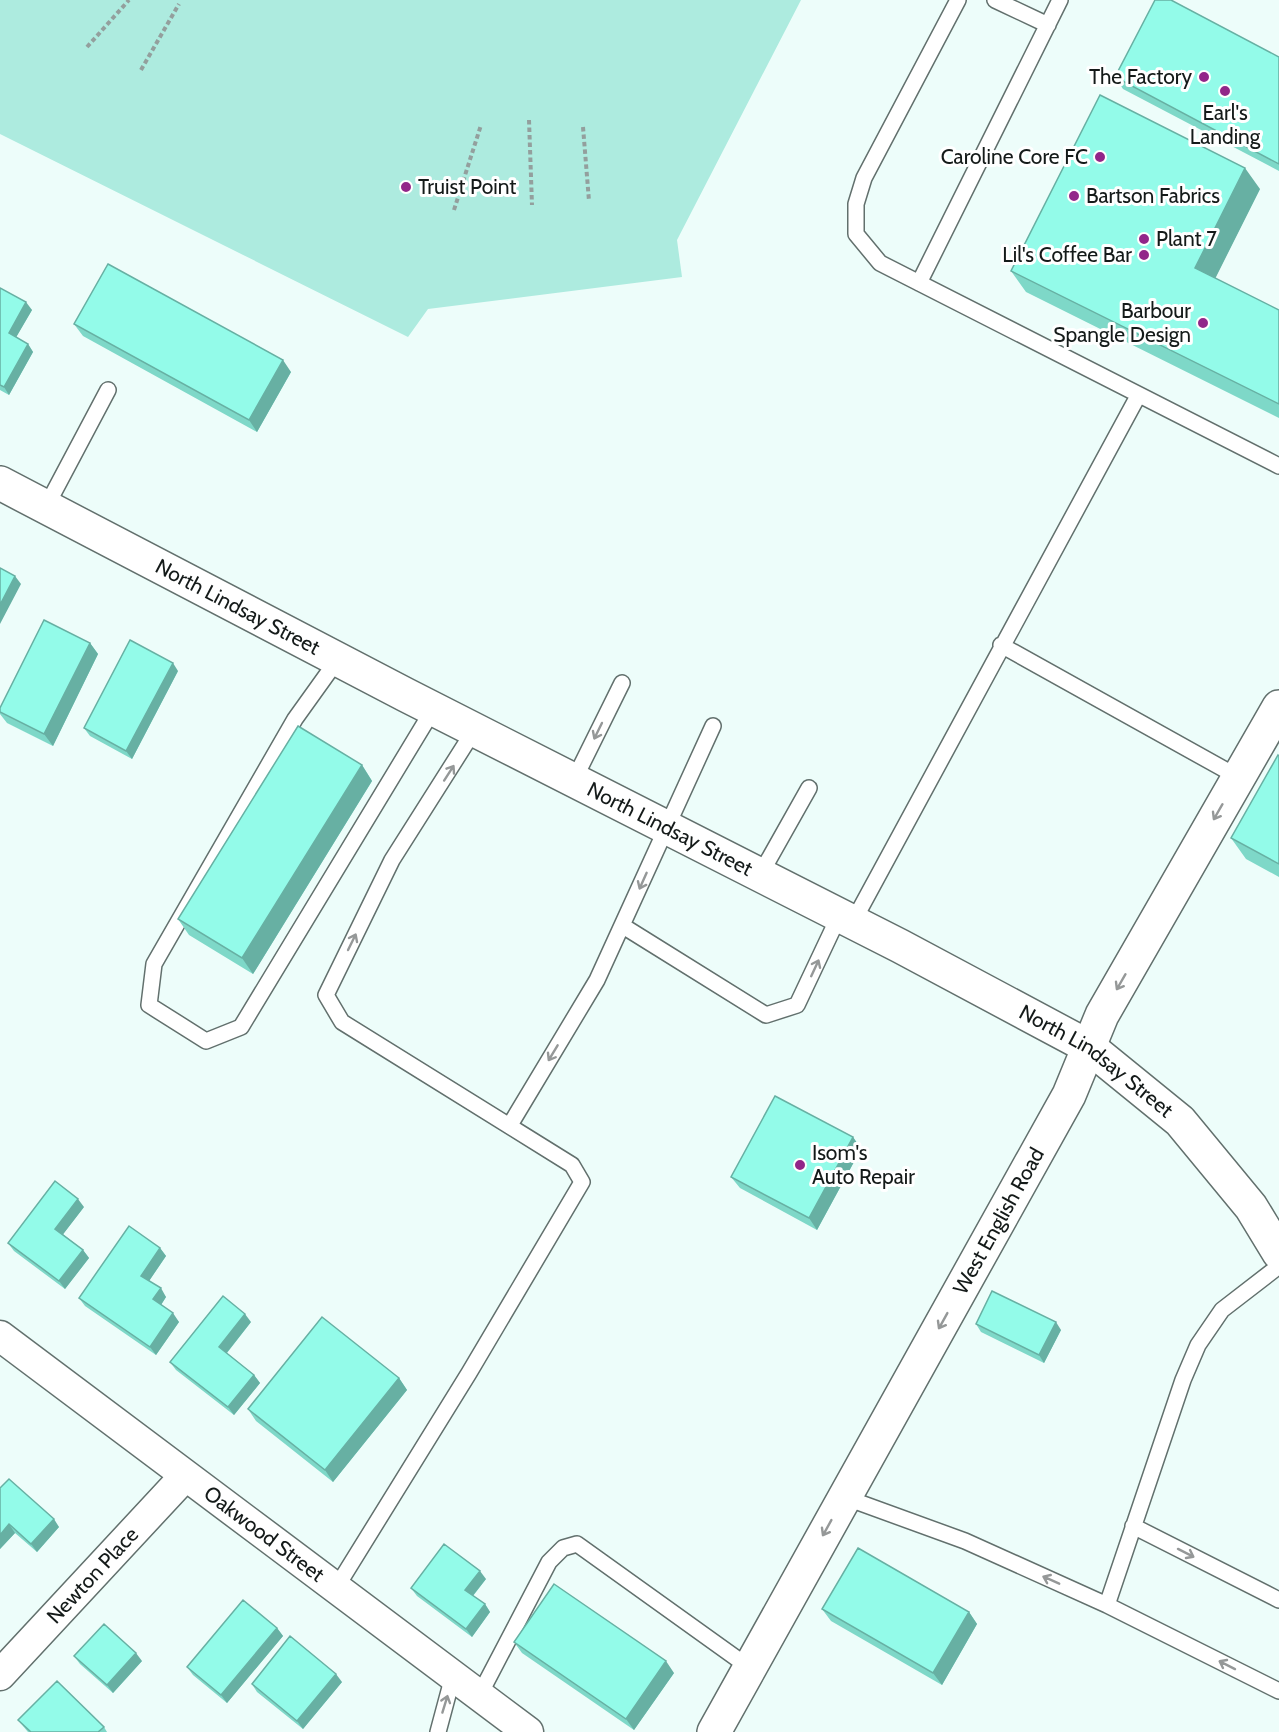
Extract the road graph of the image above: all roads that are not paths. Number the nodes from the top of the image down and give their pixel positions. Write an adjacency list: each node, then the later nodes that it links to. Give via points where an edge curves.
1 (958, 0): 5 (lane, via 864,178 856,204 856,234 880,263)
2 (995, 0): 4 (lane)
3 (1060, 0): 4 (lane)
4 (1047, 25): 5 (lane)
5 (920, 283): 7 (lane)
6 (108, 390): 10 (lane)
7 (1138, 396): 8 (lane); 11 (lane)
8 (1279, 466)
9 (0, 483): 10 (main road, North Lindsay Street)
10 (46, 507): 12 (main road, North Lindsay Street)
11 (1001, 645): 18 (lane); 23 (lane)
12 (338, 659): 15 (main road, North Lindsay Street); 15 (lane, via 295,719 154,964 149,1005 206,1041 241,1027)
13 (622, 683): 19 (lane, one-way to 19)
14 (1279, 707): 18 (main road, West English Road)
15 (435, 708): 17 (main road, North Lindsay Street)
16 (713, 726): 21 (lane)
17 (475, 729): 19 (main road, North Lindsay Street); 26 (lane, one-way to 17, via 342,1022 326,995 392,861)
18 (1238, 777): 25 (main road, West English Road, one-way to 25, via 1102,1015)
19 (574, 780): 21 (main road, North Lindsay Street)
20 (809, 788): 22 (lane)
21 (667, 827): 22 (main road, North Lindsay Street); 24 (lane, one-way to 24)
22 (760, 875): 23 (main road, North Lindsay Street)
23 (846, 919): 24 (lane, one-way to 23, via 766,1015 797,1005); 25 (main road, North Lindsay Street)
24 (623, 926): 26 (lane, one-way to 26, via 597,980)
25 (1089, 1047): 27 (main road, North Lindsay Street, via 1180,1121 1251,1207); 31 (main road, West English Road, one-way to 31, via 1069,1095)
26 (510, 1125): 33 (lane, via 572,1165 582,1182)
27 (1279, 1253)
28 (1279, 1266): 32 (lane, via 1222,1310 1198,1345)
29 (0, 1336): 30 (street, Oakwood Street)
30 (185, 1476): 33 (street, Oakwood Street); 37 (street, Newton Place)
31 (844, 1497): 35 (lane, one-way to 31, via 964,1541); 36 (main road, West English Road, one-way to 36)
32 (1133, 1526): 34 (lane, one-way to 34); 35 (lane)
33 (336, 1588): 38 (street, Oakwood Street)
34 (1279, 1600)
35 (1107, 1605): 39 (lane, one-way to 35)
36 (750, 1668): 40 (lane, via 577,1544 563,1548 549,1562); 43 (main road, West English Road)
37 (0, 1675)
38 (453, 1676): 40 (street, Oakwood Street); 41 (lane, one-way to 38)
39 (1279, 1691)
40 (479, 1696): 42 (street, Oakwood Street)
41 (438, 1732)
42 (528, 1732)
43 (714, 1732)

